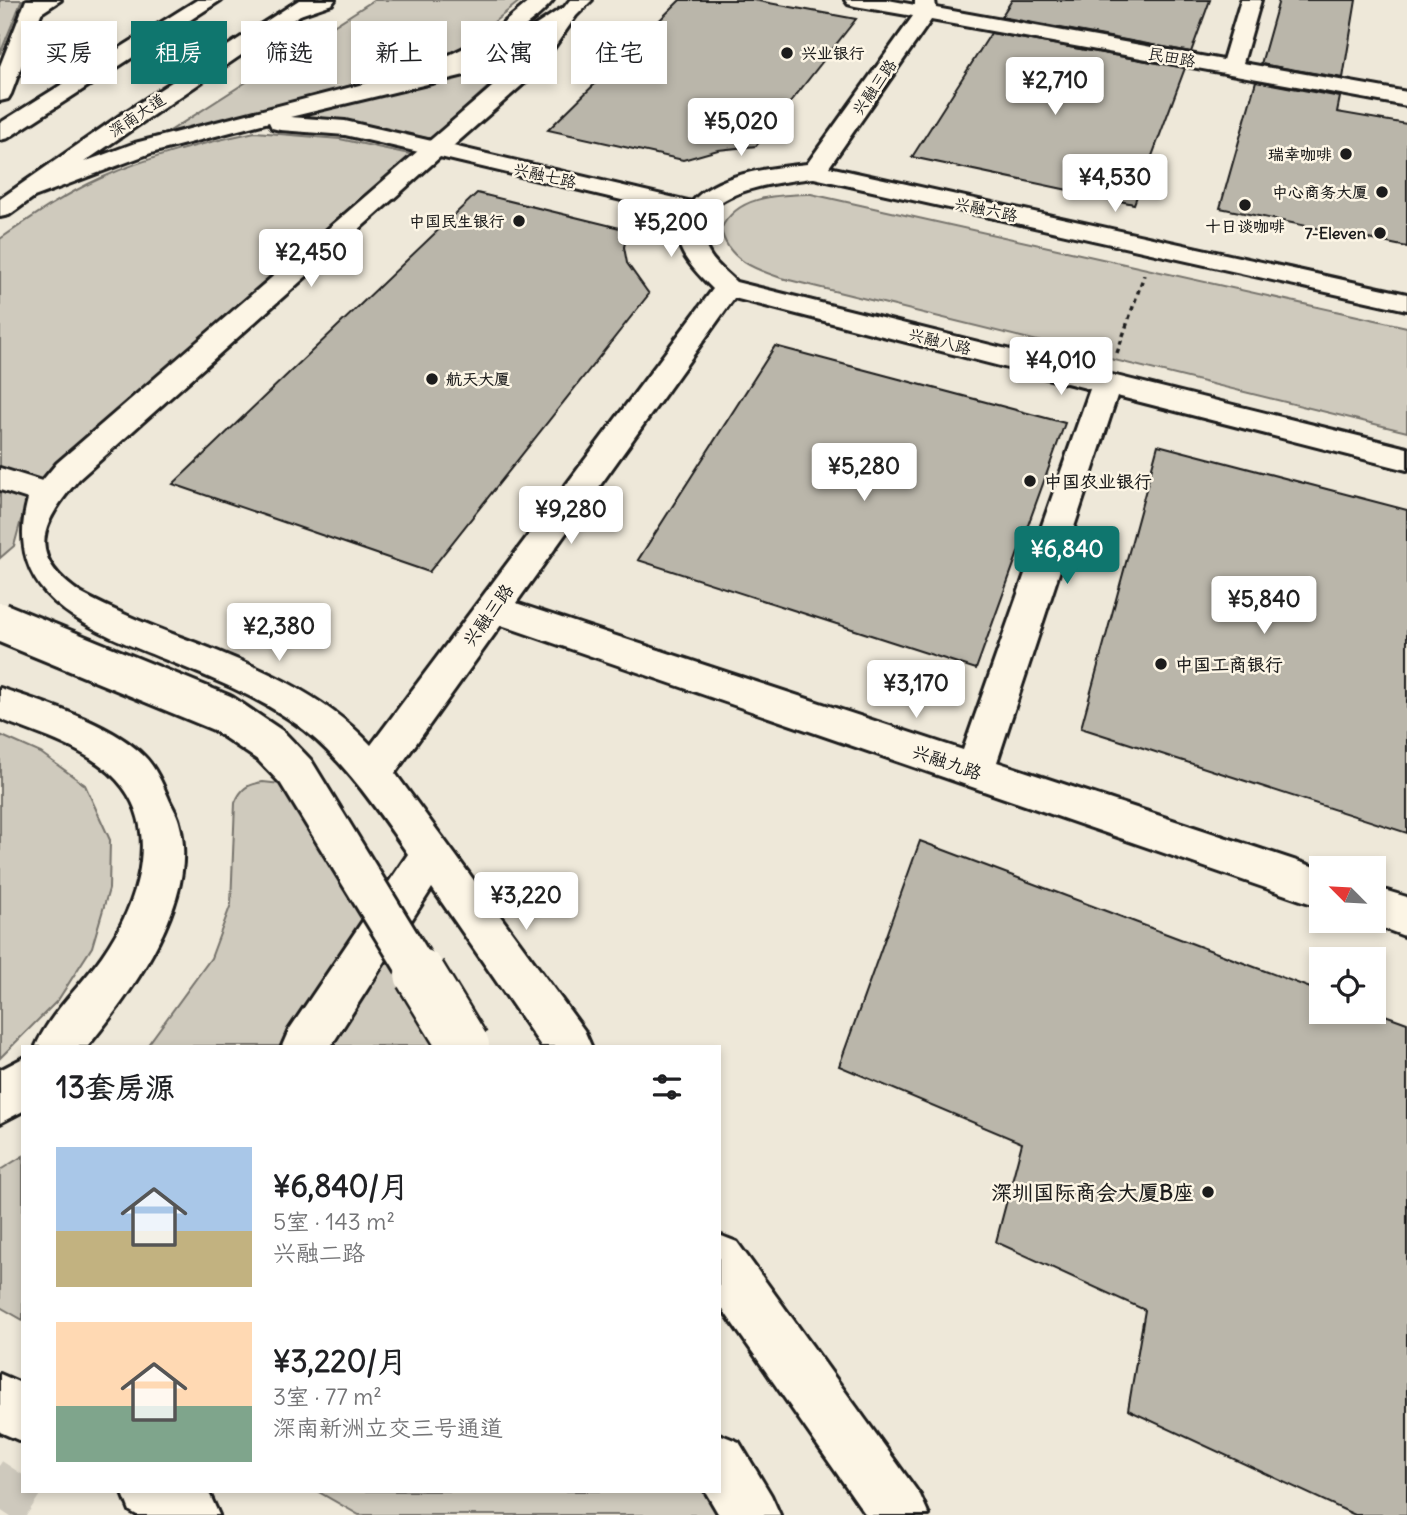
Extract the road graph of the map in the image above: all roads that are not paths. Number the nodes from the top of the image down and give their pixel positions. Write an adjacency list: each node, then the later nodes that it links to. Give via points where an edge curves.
1 (51, 0): 9 (street)
2 (211, 0): 19 (street)
3 (325, 0): 8 (street, 深南大道)
4 (543, 0): 12 (street, via 494,41)
5 (855, 0): 7 (street, 民田路)
6 (1251, 0): 11 (street)
7 (926, 4): 11 (street, 民田路); 21 (street, 兴融三路)
8 (304, 5): 22 (street, 深南大道)
9 (34, 6): 16 (street)
10 (575, 6): 13 (street, via 510,51); 20 (street, via 529,67)
11 (1233, 61): 15 (street, 民田路); 17 (street, 民田路)
12 (447, 64)
13 (447, 72)
14 (390, 84): 18 (street)
15 (1407, 84)
16 (0, 94)
17 (1407, 99)
18 (226, 125): 20 (street, 兴融七路, via 319,124); 22 (street, via 113,158)
19 (0, 133)
20 (436, 149): 24 (street, 兴融七路); 30 (street, via 93,447)
21 (814, 171): 24 (street, 兴融六路, via 771,174 736,183); 26 (street, 兴融六路)
22 (26, 192): 23 (street, 深南大道)
23 (0, 210)
24 (696, 210): 25 (street, via 689,223 692,250)
25 (727, 288): 27 (street, 兴融八路); 31 (street, 兴融三路)
26 (1407, 302)
27 (1107, 383): 28 (street, 兴融八路); 34 (street)
28 (1407, 459)
29 (0, 479): 30 (street)
30 (48, 494): 35 (street, via 28,533 30,559 44,583 89,613 279,696 320,721)
31 (492, 608): 34 (street, 兴融九路); 35 (street, 兴融三路)
32 (0, 622): 42 (street, bridge, via 191,698 250,729 271,746 296,772)
33 (0, 703): 40 (street, via 99,745 131,767 156,807 164,857 148,918 104,994)
34 (975, 771): 37 (street, 兴融九路)
35 (373, 773): 36 (street)
36 (431, 854): 41 (street); 43 (street)
37 (1309, 884)
38 (1386, 910): 39 (street)
39 (1407, 917)
40 (60, 1045)
41 (306, 1045)
42 (463, 1045)
43 (567, 1045)
44 (21, 1083): 45 (street)
45 (0, 1100)
46 (721, 1263): 53 (street)
47 (0, 1401): 48 (street)
48 (21, 1414)
49 (721, 1465): 52 (street)
50 (153, 1493): 51 (street)
51 (190, 1515)
52 (751, 1515)
53 (900, 1515)

